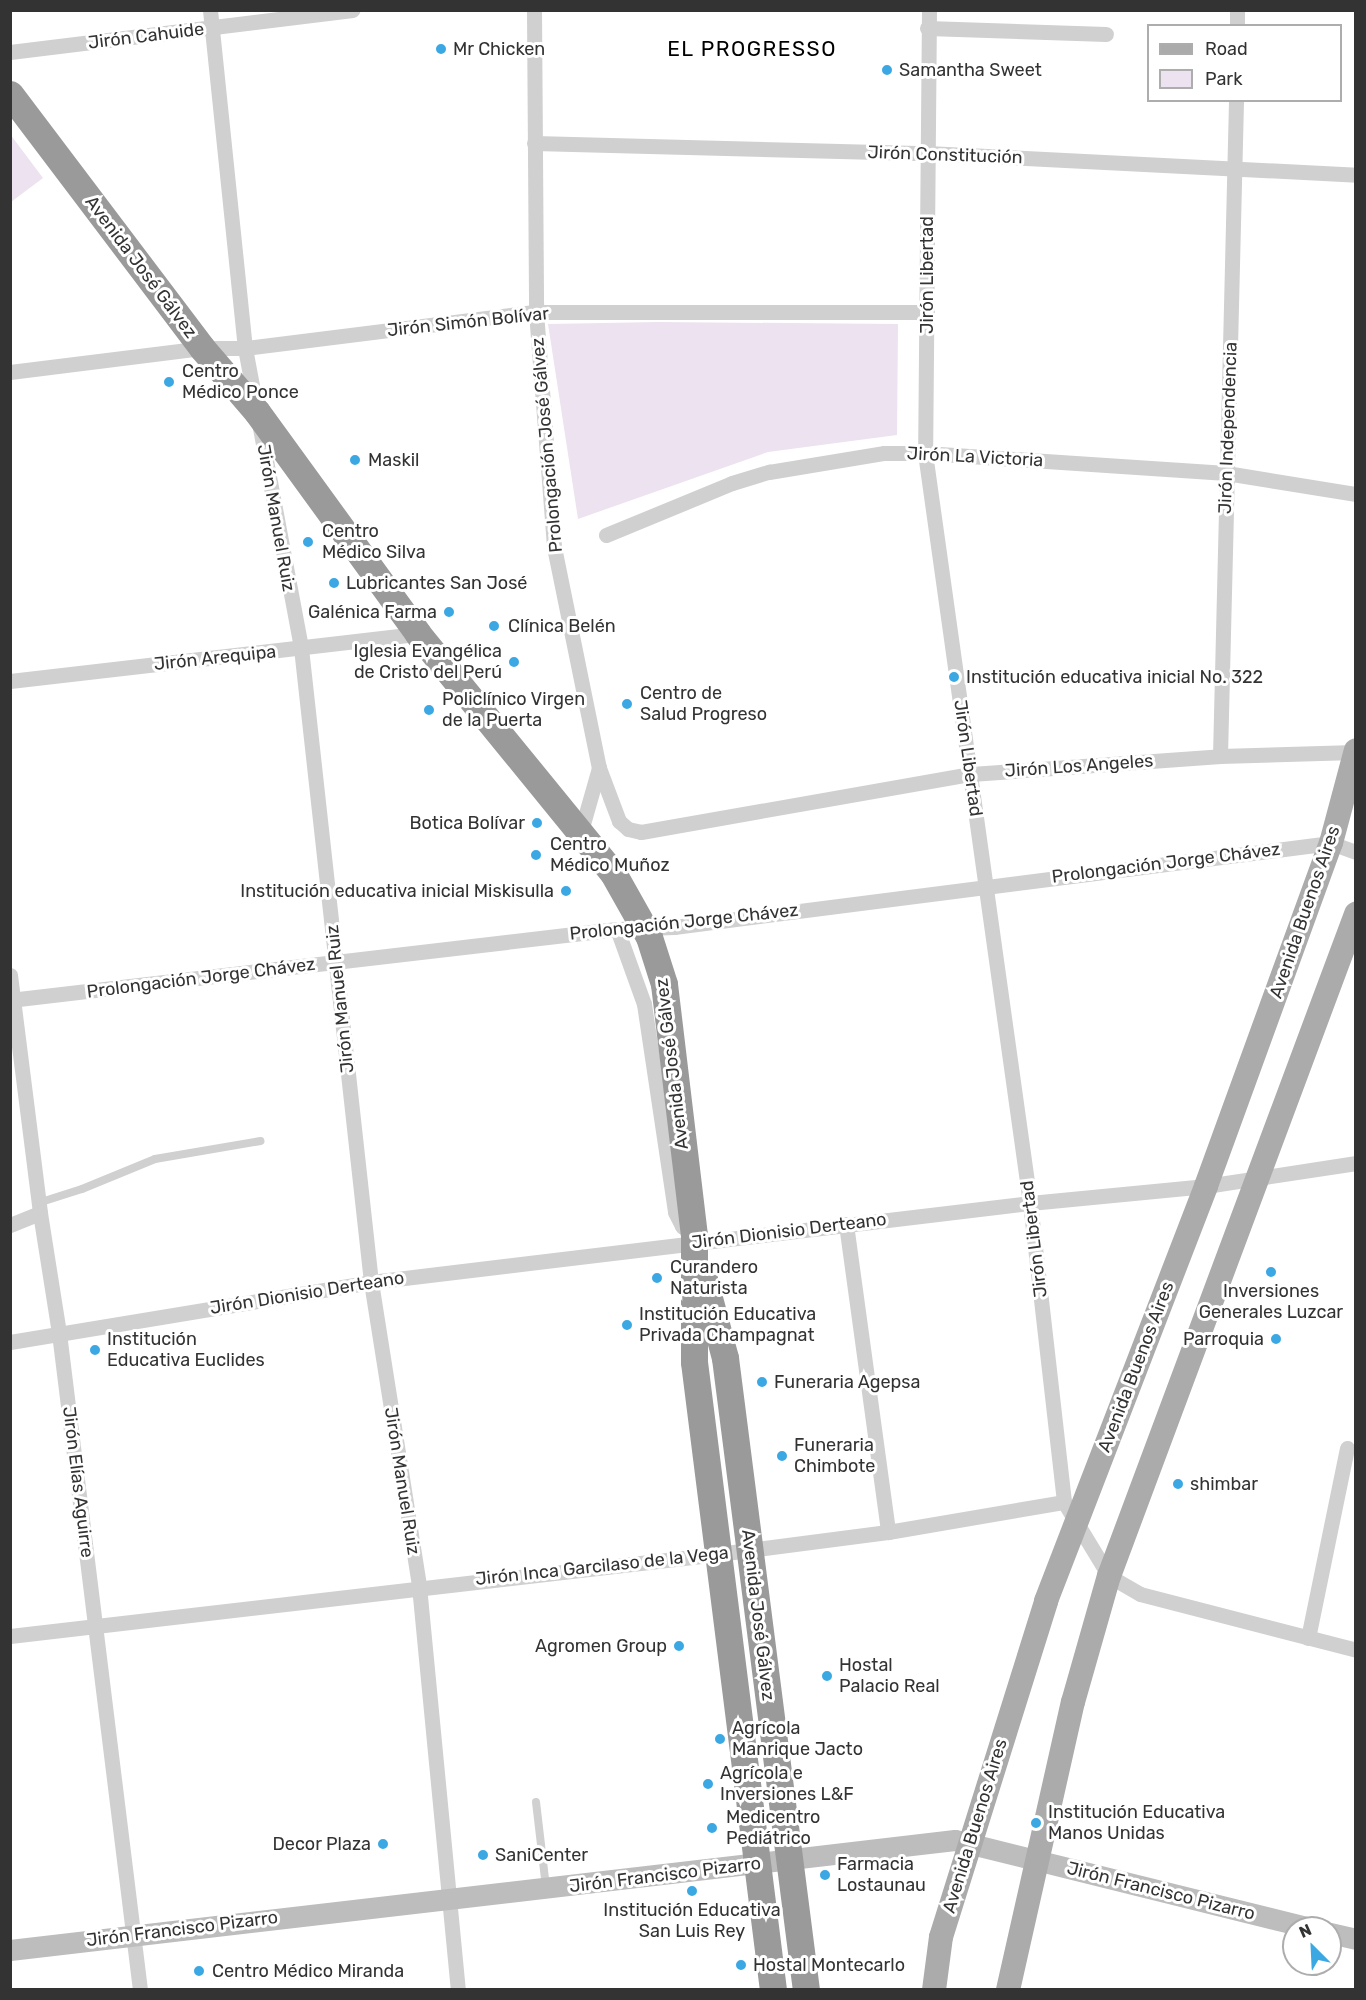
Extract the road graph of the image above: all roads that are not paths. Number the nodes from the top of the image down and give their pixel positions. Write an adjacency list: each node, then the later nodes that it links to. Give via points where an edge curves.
1 (210, 10): 6 (street, Jirón Manuel Ruiz)
2 (352, 10): 5 (street, Jirón Cahuide)
3 (534, 10): 12 (street, Prolongación José Gálvez)
4 (929, 10): 7 (street, Jirón Libertad)
5 (305, 13): 6 (street, Jirón Cahuide)
6 (212, 28): 9 (street, Jirón Cahuide); 19 (street, Jirón Manuel Ruiz)
7 (927, 28): 8 (street); 13 (street, Jirón Libertad)
8 (1106, 34)
9 (10, 52)
10 (10, 93): 18 (highway, Avenida José Gálvez)
11 (1236, 102): 14 (street, Jirón Independencia)
12 (534, 143): 13 (street, Jirón Constitución); 16 (street, Prolongación José Gálvez)
13 (927, 153): 14 (street, Jirón Constitución); 17 (street, Jirón Libertad)
14 (1236, 167): 15 (street, Jirón Constitución); 23 (street, Jirón Independencia)
15 (1356, 176)
16 (536, 312): 17 (street, Jirón Simón Bolívar); 19 (street, Jirón Simón Bolívar); 31 (street, Prolongación José Gálvez, via 554,547)
17 (927, 312): 22 (street, Jirón Libertad)
18 (202, 348): 19 (street, Jirón Simón Bolívar); 20 (street, Jirón Simón Bolívar); 21 (highway, Avenida José Gálvez)
19 (245, 348): 21 (street, Jirón Manuel Ruiz)
20 (10, 372)
21 (257, 412): 26 (highway, Avenida José Gálvez); 27 (street, Jirón Manuel Ruiz)
22 (925, 453): 23 (street, Jirón La Victoria); 25 (street, Jirón La Victoria, via 884,453 769,472 732,483); 32 (street, Jirón Libertad)
23 (1226, 473): 24 (street, Jirón La Victoria); 30 (street, Jirón Independencia)
24 (1356, 494)
25 (606, 535)
26 (418, 634): 27 (street, Jirón Arequipa); 34 (highway, Avenida José Gálvez)
27 (301, 648): 28 (street, Jirón Arequipa); 40 (street, Jirón Manuel Ruiz)
28 (10, 681)
29 (1355, 751): 30 (street, Jirón Los Angeles); 35 (main road, Avenida Buenos Aires)
30 (1220, 756): 32 (street, Jirón Los Angeles)
31 (599, 768): 33 (street, Prolongación José Gálvez, via 619,821); 34 (street, Prolongación José Gálvez)
32 (971, 774): 33 (street, Jirón Los Angeles, via 641,832); 37 (street, Jirón Libertad)
33 (628, 829)
34 (588, 840): 51 (highway, Avenida José Gálvez, via 628,895 658,959)
35 (1331, 843): 36 (street, Prolongación Jorge Chávez); 37 (street, Prolongación Jorge Chávez); 46 (main road, Avenida Buenos Aires)
36 (1356, 852)
37 (986, 885): 39 (street, Prolongación Jorge Chávez, via 674,927); 47 (street, Jirón Libertad)
38 (1356, 914): 45 (main road)
39 (616, 929): 40 (street, Prolongación Jorge Chávez); 51 (street, via 644,1004 675,1212)
40 (337, 963): 42 (street, Prolongación Jorge Chávez); 52 (street, Jirón Manuel Ruiz)
41 (10, 975): 42 (street, Jirón Elías Aguirre)
42 (12, 1000): 48 (street, Jirón Elías Aguirre)
43 (260, 1141): 48 (lane, via 155,1159)
44 (1356, 1162): 45 (street, Jirón Dionisio Derteano)
45 (1262, 1174): 46 (street, Jirón Dionisio Derteano); 60 (main road)
46 (1206, 1186): 47 (street, Jirón Dionisio Derteano); 56 (main road, Avenida Buenos Aires)
47 (1030, 1203): 49 (street, Jirón Dionisio Derteano); 56 (street, Jirón Libertad)
48 (39, 1208): 50 (street); 53 (street, Jirón Elías Aguirre)
49 (846, 1224): 51 (street, Jirón Dionisio Derteano); 57 (street)
50 (10, 1225)
51 (694, 1239): 52 (street, Jirón Dionisio Derteano); 58 (highway, Avenida José Gálvez, via 725,1359); 59 (highway, Avenida José Gálvez, via 693,1362)
52 (371, 1282): 53 (street, Jirón Dionisio Derteano); 61 (street, Jirón Manuel Ruiz)
53 (59, 1333): 54 (street, Jirón Dionisio Derteano); 62 (street, Jirón Elías Aguirre)
54 (10, 1342)
55 (1347, 1448): 64 (street)
56 (1069, 1512): 57 (street, Jirón Inca Garcilaso de la Vega); 60 (street); 67 (main road, Avenida Buenos Aires)
57 (888, 1532): 58 (street, Jirón Inca Garcilaso de la Vega)
58 (750, 1550): 59 (street, Jirón Inca Garcilaso de la Vega); 68 (highway, Avenida José Gálvez)
59 (718, 1554): 61 (street, Jirón Inca Garcilaso de la Vega); 70 (highway, Avenida José Gálvez)
60 (1109, 1576): 64 (street, via 1140,1594); 69 (main road, via 1073,1702)
61 (419, 1586): 62 (street, Jirón Inca Garcilaso de la Vega); 72 (street, Jirón Manuel Ruiz)
62 (96, 1625): 63 (street, Jirón Inca Garcilaso de la Vega); 74 (street, Jirón Elías Aguirre)
63 (10, 1636)
64 (1308, 1638): 65 (street)
65 (1356, 1650)
66 (536, 1802): 71 (lane)
67 (970, 1841): 68 (street, Jirón Francisco Pizarro); 69 (street, Jirón Francisco Pizarro); 80 (main road, Avenida Buenos Aires, via 941,1937)
68 (789, 1859): 70 (street, Jirón Francisco Pizarro); 79 (highway, Avenida José Gálvez)
69 (1040, 1860): 73 (street, Jirón Francisco Pizarro); 81 (main road)
70 (758, 1863): 71 (street, Jirón Francisco Pizarro); 78 (highway, Avenida José Gálvez)
71 (547, 1890): 72 (street, Jirón Francisco Pizarro)
72 (449, 1898): 74 (street, Jirón Francisco Pizarro); 77 (street, Jirón Manuel Ruiz)
73 (1282, 1921)
74 (134, 1935): 75 (street, Jirón Francisco Pizarro); 76 (street, Jirón Elías Aguirre)
75 (10, 1950)
76 (140, 1989)
77 (459, 1989)
78 (773, 1989)
79 (806, 1989)
80 (934, 1989)
81 (1008, 1989)

